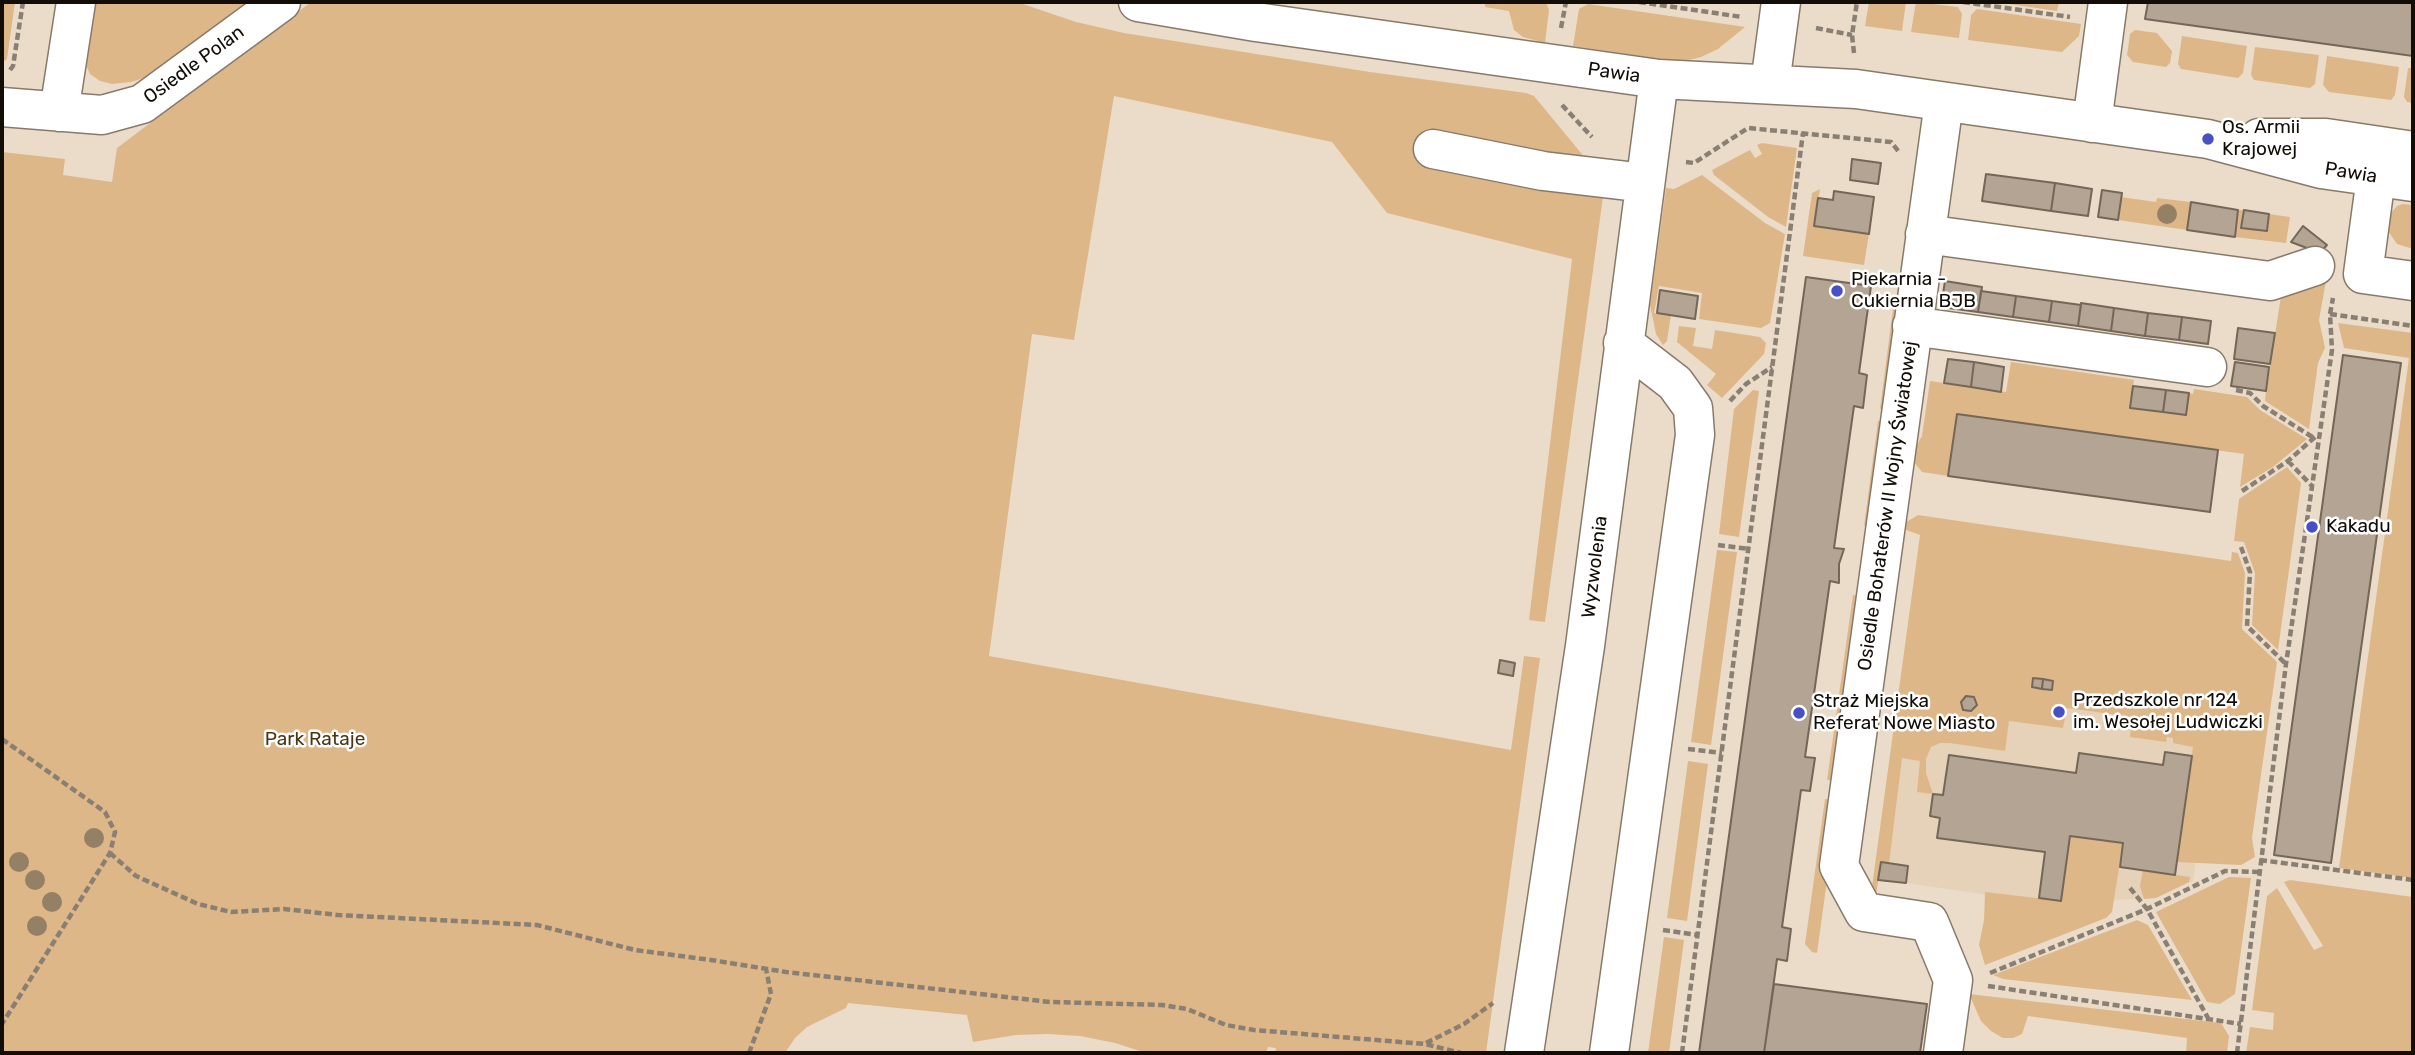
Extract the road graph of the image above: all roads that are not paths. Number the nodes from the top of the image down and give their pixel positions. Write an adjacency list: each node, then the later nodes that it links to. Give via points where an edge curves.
1 (76, 2): 10 (street)
2 (281, 2): 10 (street, Osiedle Polan, via 142,104 102,115)
3 (1138, 2): 6 (street, Pawia)
4 (1781, 2): 7 (street)
5 (2108, 2): 11 (street)
6 (1659, 79): 7 (street, Pawia); 15 (street, Wyzwolenia)
7 (1770, 84): 9 (street, Pawia, via 1856,89)
8 (3, 92): 10 (street, Osiedle Polan)
9 (1944, 102): 11 (street, Pawia); 18 (street, Osiedle Bohaterów II Wojny Światowej)
10 (59, 112)
11 (2092, 123): 12 (street, Pawia)
12 (2208, 139): 14 (street, Pawia, via 2326,138); 16 (street, Pawia, via 2321,169)
13 (1433, 149): 15 (street, via 1543,171)
14 (2413, 151)
15 (1647, 169): 22 (street, Wyzwolenia)
16 (2376, 177): 17 (street, Pawia); 20 (street, via 2363,274)
17 (2413, 182)
18 (1925, 234): 19 (street, via 2270,281); 21 (street, Osiedle Bohaterów II Wojny Światowej)
19 (2325, 279)
20 (2413, 281)
21 (1912, 326): 23 (street); 26 (street, Osiedle Bohaterów II Wojny Światowej, via 1839,866 1864,912 1929,922 1959,981)
22 (1623, 342): 24 (street, Wyzwolenia, via 1585,646); 25 (street, via 1675,383 1693,408 1695,435)
23 (2207, 367)
24 (1524, 1053)
25 (1609, 1053)
26 (1942, 1053)

